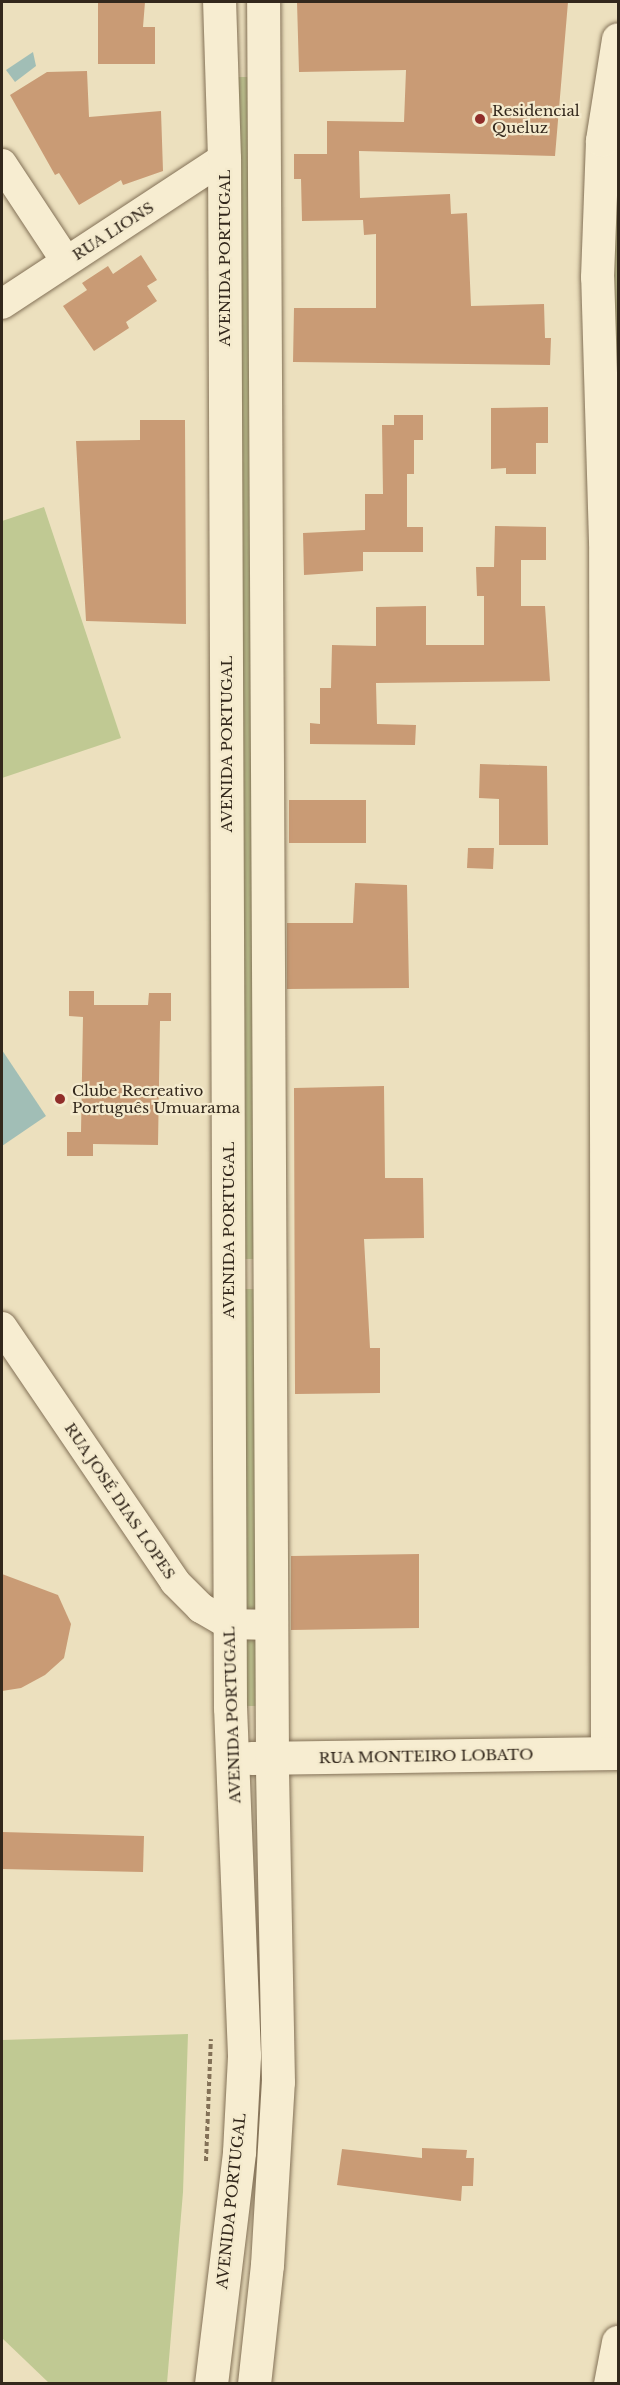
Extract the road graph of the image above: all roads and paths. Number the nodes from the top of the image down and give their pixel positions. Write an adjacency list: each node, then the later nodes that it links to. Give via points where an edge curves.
1 (220, 12): 2 (main road); 4 (main road, AVENIDA PORTUGAL)
2 (263, 12): 11 (main road)
3 (618, 39): 7 (main road, via 603,128)
4 (224, 158): 6 (street, RUA LIONS); 10 (main road, AVENIDA PORTUGAL)
5 (2, 164): 6 (street)
6 (66, 261): 8 (street, RUA LIONS)
7 (608, 276): 9 (main road, via 605,541)
8 (2, 304)
9 (612, 815): 17 (main road)
10 (228, 895): 11 (main road); 12 (main road, AVENIDA PORTUGAL)
11 (269, 896): 13 (main road)
12 (230, 1275): 13 (main road); 15 (main road, AVENIDA PORTUGAL)
13 (271, 1275): 16 (main road)
14 (2, 1327): 15 (street, RUA JOSÉ DIAS LOPES, via 175,1582 201,1608)
15 (229, 1624): 16 (street, RUA JOSÉ DIAS LOPES); 19 (main road, AVENIDA PORTUGAL)
16 (273, 1625): 18 (main road)
17 (613, 1753): 18 (main road, RUA MONTEIRO LOBATO)
18 (272, 1758): 19 (main road, RUA MONTEIRO LOBATO); 24 (main road, via 278,2082 267,2265)
19 (234, 1759): 23 (main road, AVENIDA PORTUGAL, via 244,2055 239,2152)
20 (211, 2035): 21 (path)
21 (205, 2169)
22 (618, 2342): 25 (main road)
23 (211, 2384)
24 (254, 2384)
25 (610, 2384)

